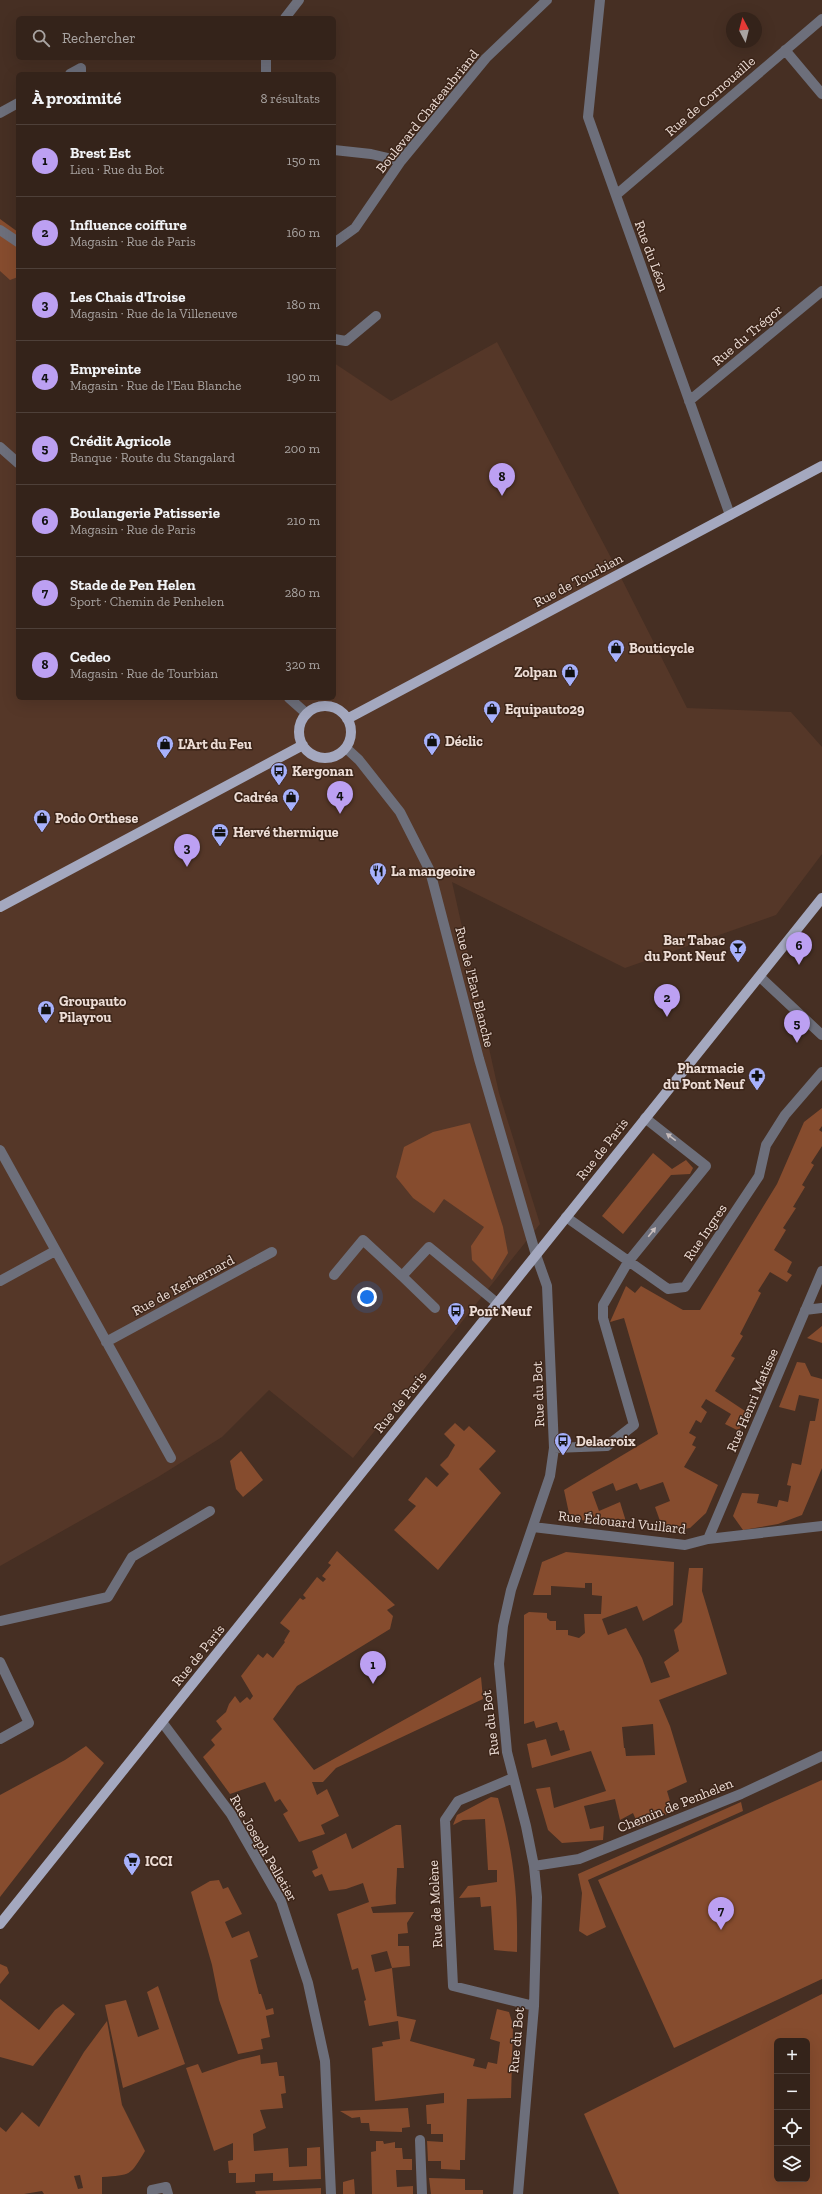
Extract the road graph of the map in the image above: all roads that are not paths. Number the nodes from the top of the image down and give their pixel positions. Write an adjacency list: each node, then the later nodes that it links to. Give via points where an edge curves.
1 (300, 0): 4 (street)
2 (547, 0): 15 (street, Boulevard Chateaubriand, via 486,58)
3 (600, 0): 16 (street, Rue du Léon, via 588,117)
4 (287, 16)
5 (822, 19): 6 (street, Rue de Cornouaille)
6 (785, 50): 11 (street); 16 (street, Rue de Cornouaille)
7 (266, 60): 10 (street)
8 (74, 72): 9 (street, via 81,68)
9 (81, 72)
10 (266, 72)
11 (822, 94)
12 (16, 104): 13 (street)
13 (0, 113)
14 (336, 150): 15 (street)
15 (401, 161): 19 (street, Boulevard Chateaubriand, via 355,228)
16 (616, 195): 23 (street, Rue du Léon)
17 (0, 230): 18 (street)
18 (16, 241)
19 (336, 242)
20 (822, 291): 23 (street, Rue du Trégor)
21 (376, 316): 22 (street, via 346,341)
22 (336, 339)
23 (689, 401): 27 (street, Rue du Léon)
24 (0, 447): 25 (street)
25 (16, 461)
26 (822, 466): 27 (main road, Rue de Tourbian)
27 (730, 515): 30 (main road, Rue de Tourbian)
28 (292, 700): 29 (street)
29 (307, 714): 30 (main road, via 325,706 338,710); 31 (main road, via 300,729)
30 (348, 719): 32 (main road, via 351,736)
31 (303, 745): 32 (main road, via 313,755 327,758); 34 (main road)
32 (346, 748): 43 (street, Rue de l'Eau Blanche, via 359,760 400,812 430,871 479,1059)
33 (822, 898): 35 (main road, Rue de Paris)
34 (0, 907)
35 (760, 977): 36 (street); 38 (main road, Rue de Paris)
36 (822, 1035)
37 (822, 1072): 44 (street, Rue Ingres, via 785,1115 766,1145 759,1176 686,1287 668,1289)
38 (644, 1118): 40 (main road, Rue de Paris); 44 (street, one-way to 38, via 706,1166)
39 (0, 1150): 41 (street)
40 (566, 1217): 43 (main road, Rue de Paris); 44 (street, Rue Ingres)
41 (55, 1251): 48 (street); 53 (street)
42 (272, 1252): 53 (street, Rue de Kerbernard)
43 (536, 1255): 49 (main road, Rue de Paris); 54 (street, Rue du Bot, via 547,1286)
44 (628, 1262): 54 (street, via 603,1306 603,1318 634,1425 607,1446)
45 (822, 1271): 52 (street, Rue Henri Matisse)
46 (334, 1275): 47 (street, via 363,1240)
47 (402, 1276): 49 (street, via 430,1246); 50 (street)
48 (0, 1281)
49 (497, 1303): 62 (main road, Rue de Paris)
50 (435, 1308)
51 (822, 1308): 52 (street)
52 (805, 1310): 59 (street, Rue Henri Matisse)
53 (106, 1342): 55 (street)
54 (554, 1448): 58 (street, Rue du Bot, via 550,1476)
55 (171, 1458)
56 (210, 1511): 60 (street, via 132,1557 108,1597)
57 (822, 1526): 59 (street, Rue Édouard Vuillard)
58 (533, 1527): 59 (street, Rue Édouard Vuillard, via 685,1545); 65 (street, Rue du Bot, via 511,1590 502,1626 499,1664 507,1752)
59 (708, 1539)
60 (0, 1621)
61 (0, 1662): 63 (street, via 29,1724)
62 (162, 1722): 67 (main road, Rue de Paris); 72 (street, Rue Joseph Pelletier, via 231,1814 281,1901 308,1983 325,2061)
63 (0, 1739)
64 (822, 1756): 66 (street, Chemin de Penhelen, via 741,1794 579,1859)
65 (513, 1778): 66 (street, Rue du Bot); 68 (street, Rue de Molène, via 458,1801 445,1820 453,1986)
66 (534, 1866): 68 (street, Rue du Bot, via 537,1897)
67 (0, 1924)
68 (534, 2006): 74 (street, Rue du Bot)
69 (420, 2140): 73 (street)
70 (152, 2194): 71 (street, via 152,2190 166,2187)
71 (168, 2194)
72 (331, 2194)
73 (422, 2194)
74 (518, 2194)

